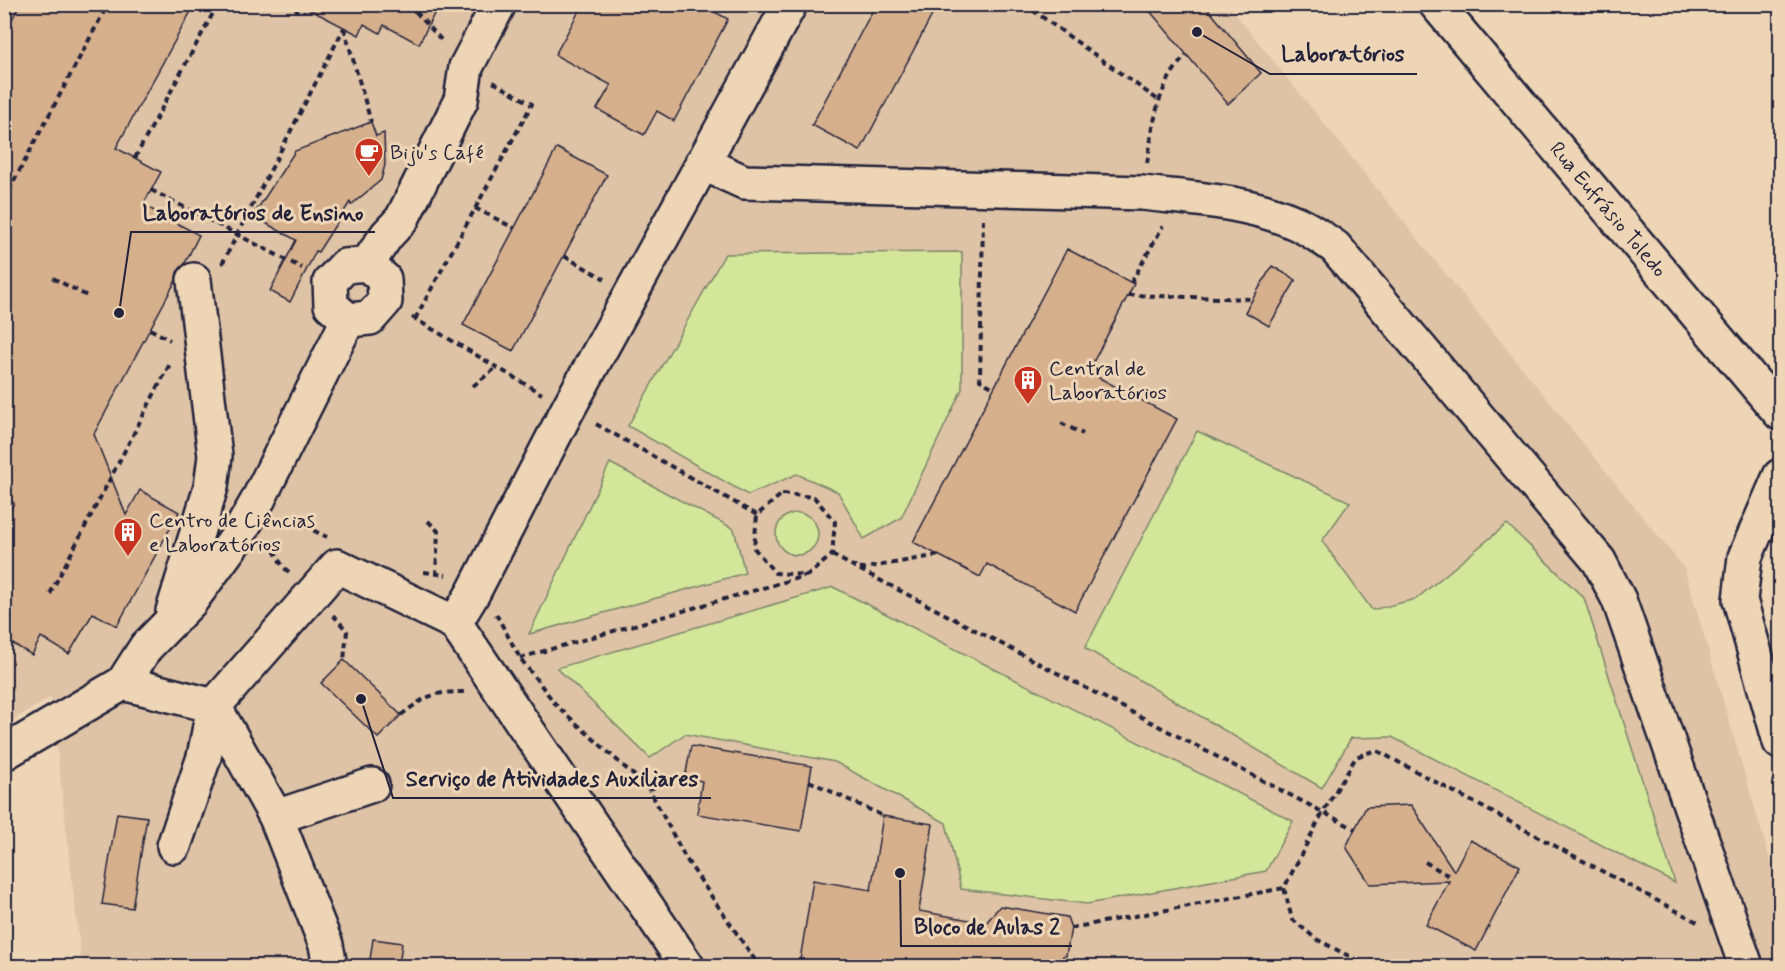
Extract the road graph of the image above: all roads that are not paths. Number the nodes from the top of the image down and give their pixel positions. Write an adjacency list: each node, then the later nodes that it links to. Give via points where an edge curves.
1 (499, 4): 5 (street, via 466,67 461,100 402,219)
2 (790, 4): 4 (street)
3 (1436, 4): 8 (street, Rua Eufrásio Toledo)
4 (702, 163): 10 (street); 19 (street, via 744,182 1142,193 1243,206 1296,223 1335,247 1599,561 1619,600)
5 (367, 264): 7 (street, via 345,266 330,282 331,305); 7 (street, via 384,279 385,302 370,318)
6 (194, 280): 11 (street, via 215,456 211,487)
7 (348, 320): 11 (street, via 236,539)
8 (1780, 413)
9 (1780, 476): 14 (street, via 1745,557 1740,600)
10 (455, 623): 13 (street, via 337,566); 21 (street)
11 (169, 624): 12 (street, via 146,647)
12 (123, 683): 13 (street); 15 (street)
13 (214, 706): 17 (street); 18 (street, via 204,758)
14 (1780, 742)
15 (4, 753)
16 (372, 786): 17 (street)
17 (276, 817): 20 (street, via 326,945)
18 (174, 846)
19 (1743, 956)
20 (330, 966)
21 (687, 966)

